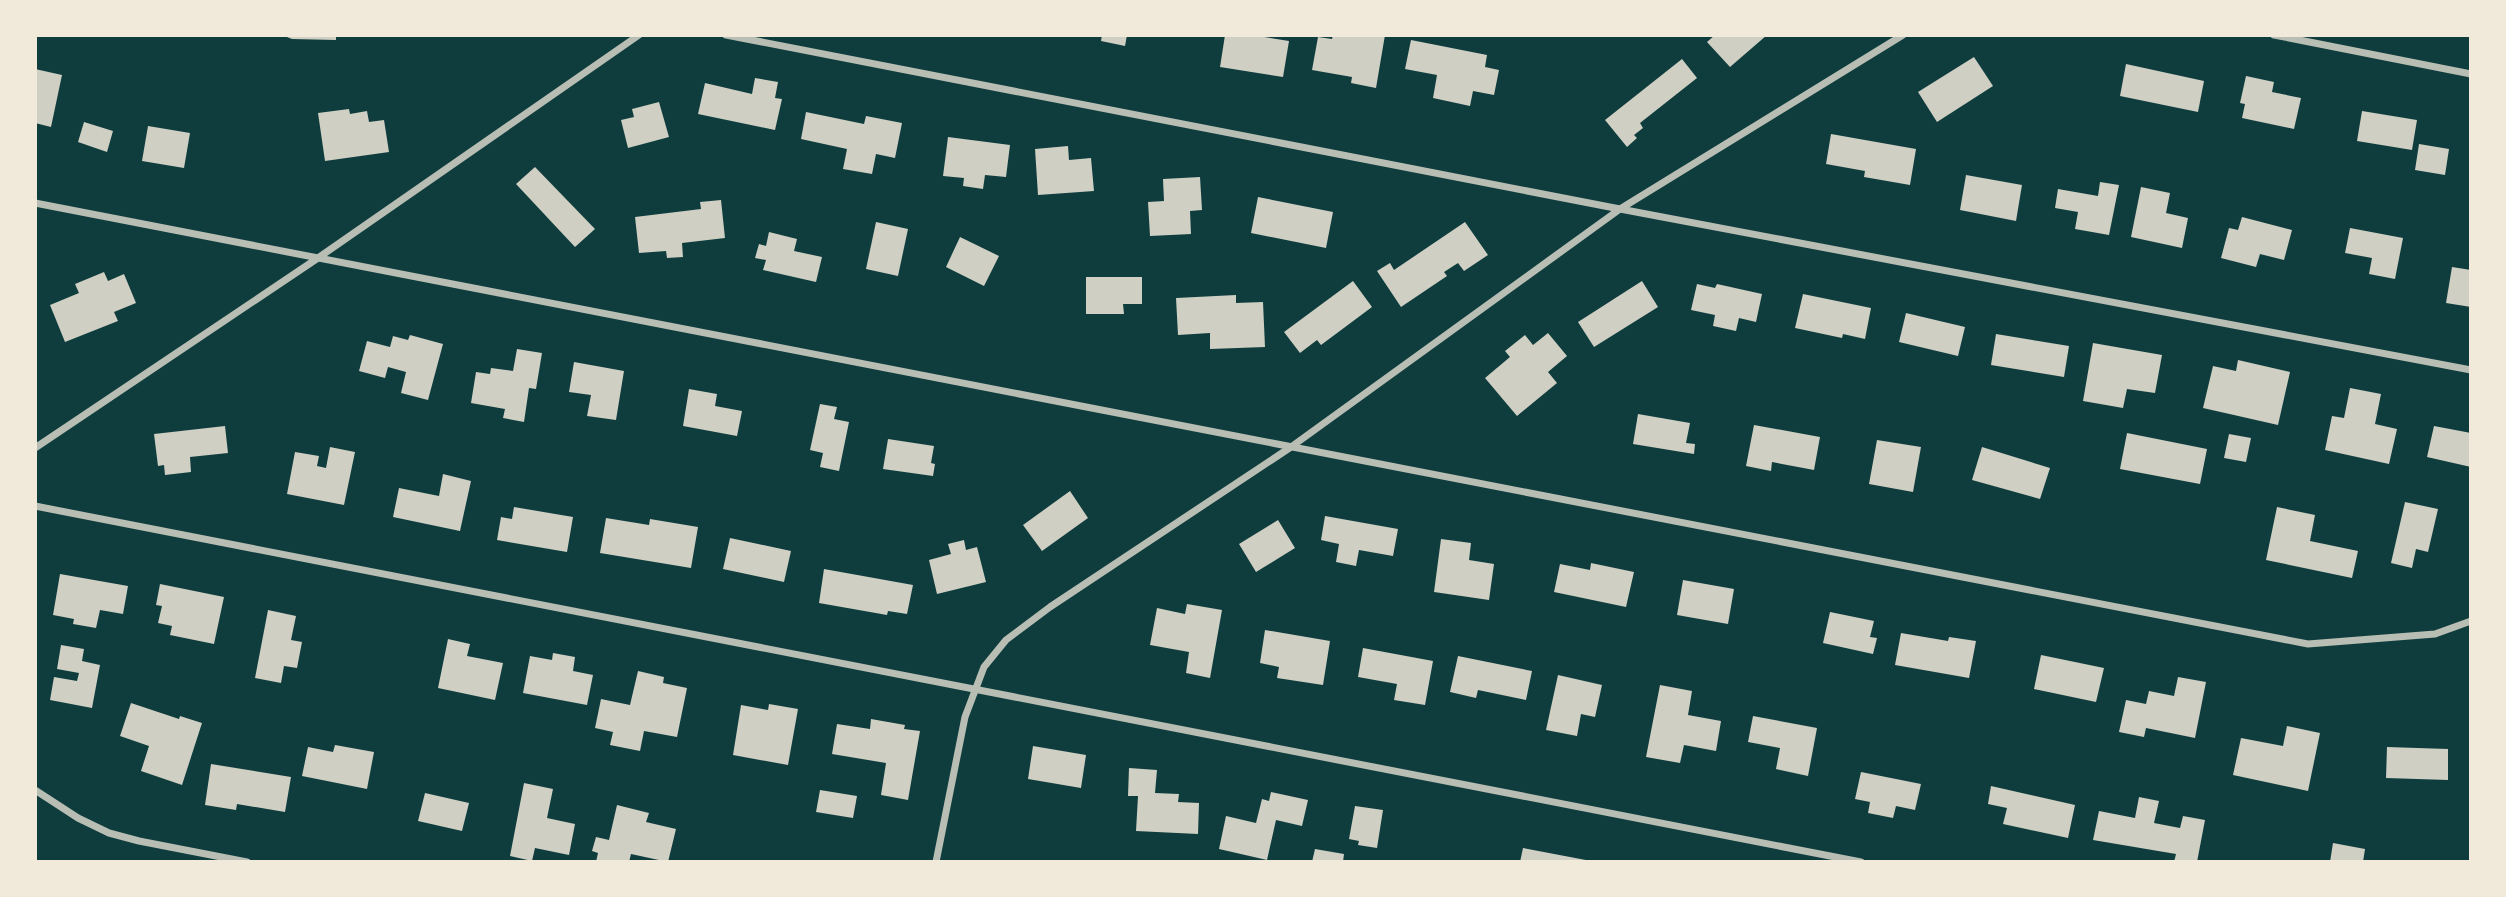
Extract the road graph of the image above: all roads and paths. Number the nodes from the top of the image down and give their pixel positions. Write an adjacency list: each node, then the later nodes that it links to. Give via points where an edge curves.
1 (639, 35): 8 (street)
2 (726, 35): 7 (street)
3 (1903, 35): 7 (street)
4 (2274, 35): 5 (street)
5 (2471, 74)
6 (35, 202): 8 (street)
7 (1620, 209): 9 (street); 10 (street)
8 (318, 258): 10 (street); 11 (street)
9 (2471, 370)
10 (1291, 447): 13 (street, via 2308,644 2435,634); 14 (street, via 1006,640)
11 (35, 448)
12 (35, 506): 14 (street)
13 (2471, 621)
14 (973, 690): 17 (street); 18 (street)
15 (35, 790): 16 (street, via 109,833)
16 (247, 862)
17 (936, 862)
18 (1861, 862)

